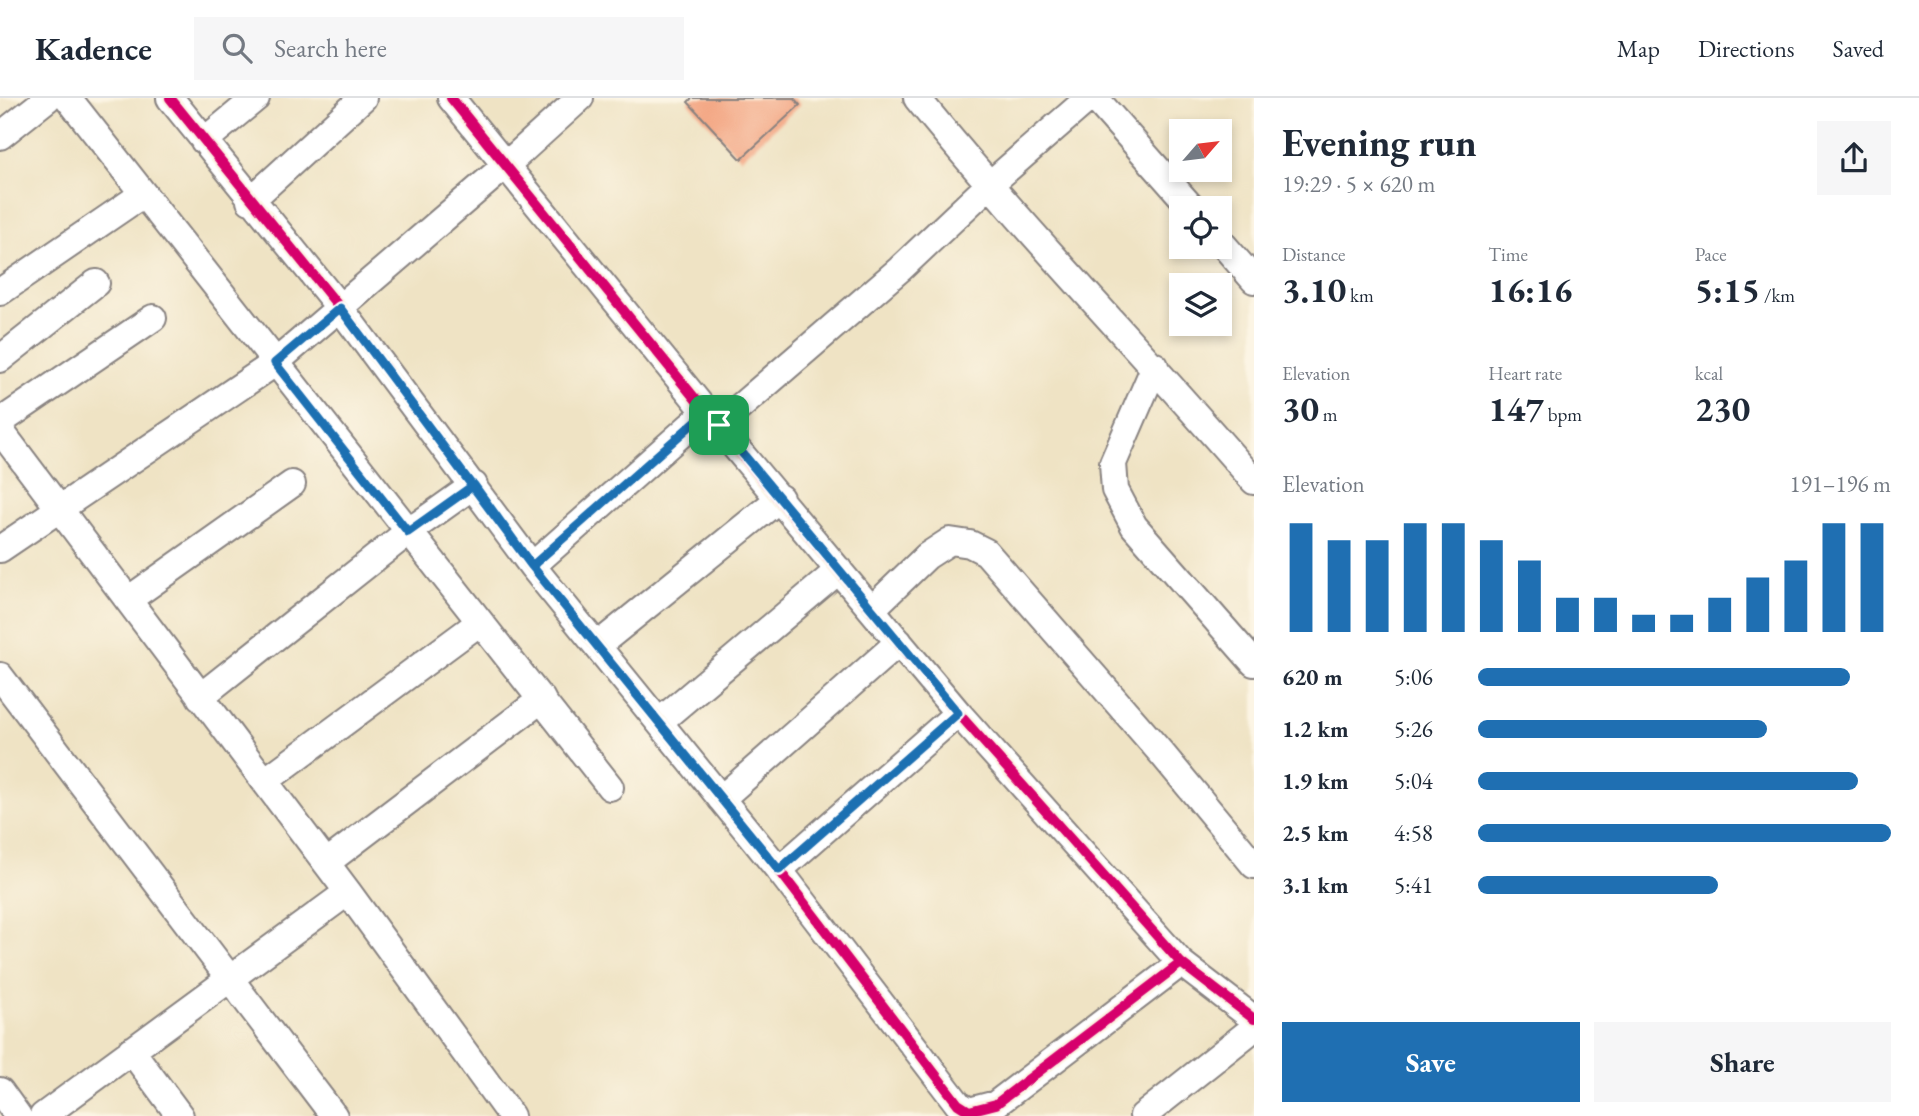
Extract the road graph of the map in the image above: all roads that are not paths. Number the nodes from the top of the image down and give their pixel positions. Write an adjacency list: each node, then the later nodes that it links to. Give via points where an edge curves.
1 (48, 98): 11 (street)
2 (68, 98): 15 (street)
3 (170, 98): 12 (street)
4 (256, 98): 12 (street)
5 (363, 98): 17 (street)
6 (451, 98): 13 (street)
7 (580, 98): 13 (street)
8 (917, 98): 14 (street)
9 (1089, 98): 14 (street)
10 (1095, 98): 16 (street)
11 (0, 136)
12 (204, 141): 17 (street)
13 (505, 166): 22 (street); 27 (street)
14 (988, 186): 26 (street); 27 (street, via 901,269)
15 (143, 194): 21 (street); 25 (street)
16 (1181, 196)
17 (250, 201): 22 (street)
18 (1232, 254): 19 (street)
19 (1254, 280)
20 (96, 283): 24 (street)
21 (0, 292)
22 (340, 308): 25 (street); 32 (street)
23 (153, 318): 28 (street)
24 (0, 359)
25 (275, 363): 34 (street); 35 (street)
26 (1155, 366): 30 (street); 44 (street, via 1113,463 1115,490 1134,526)
27 (713, 419): 33 (street); 37 (street)
28 (0, 422)
29 (0, 430): 34 (street)
30 (1254, 481)
31 (292, 484): 39 (street)
32 (474, 485): 35 (street); 37 (street)
33 (780, 498): 38 (street); 43 (street)
34 (59, 506): 36 (street); 39 (street)
35 (408, 532): 41 (street); 46 (street)
36 (0, 549)
37 (532, 566): 43 (street)
38 (839, 570): 40 (street); 49 (street)
39 (128, 600): 46 (street)
40 (872, 609): 42 (street); 54 (street, via 927,556 950,541 986,552)
41 (480, 622): 47 (street); 50 (street)
42 (899, 642): 48 (street); 52 (street)
43 (597, 646): 49 (street)
44 (1254, 663)
45 (0, 676): 58 (street)
46 (200, 697): 50 (street)
47 (542, 699): 51 (street); 53 (street)
48 (958, 713): 55 (street); 57 (street)
49 (659, 722): 52 (street)
50 (265, 781): 53 (street)
51 (610, 787)
52 (721, 799): 55 (street)
53 (326, 863): 56 (street)
54 (1254, 865)
55 (779, 870): 57 (street, via 958,1104 969,1111 996,1104)
56 (348, 892): 58 (street); 66 (street)
57 (1181, 963): 59 (street)
58 (231, 977): 60 (street); 65 (street)
59 (1253, 1029): 67 (street)
60 (131, 1050): 63 (street); 64 (street)
61 (0, 1091): 62 (street)
62 (18, 1116)
63 (43, 1116)
64 (180, 1116)
65 (334, 1116)
66 (512, 1116)
67 (1143, 1116)

